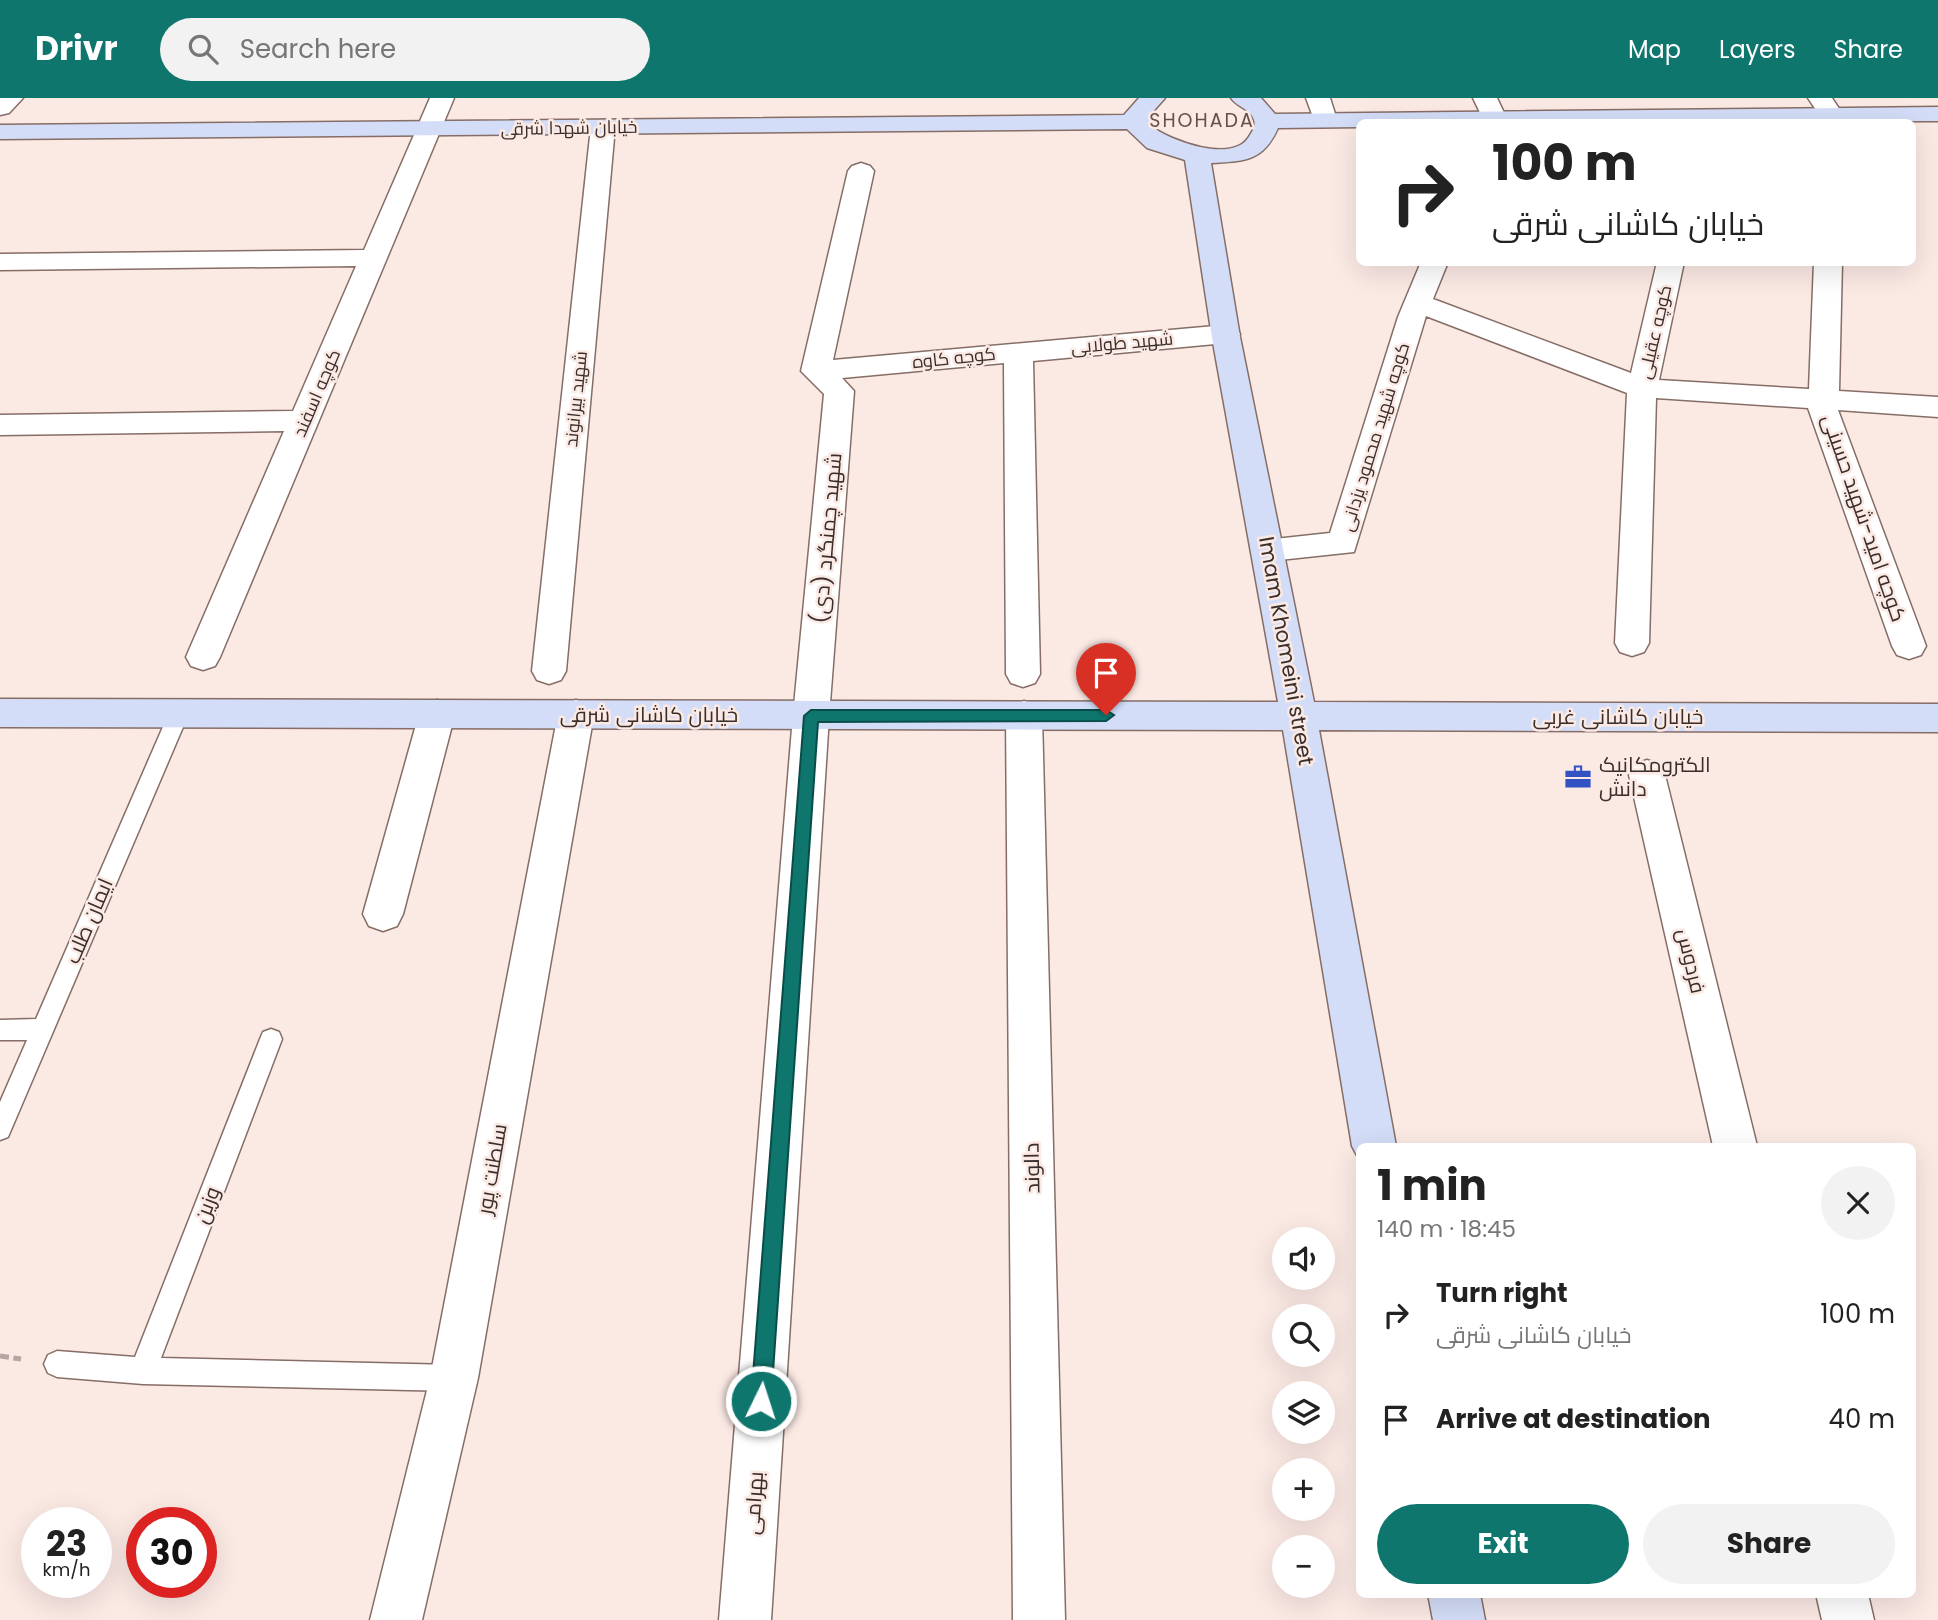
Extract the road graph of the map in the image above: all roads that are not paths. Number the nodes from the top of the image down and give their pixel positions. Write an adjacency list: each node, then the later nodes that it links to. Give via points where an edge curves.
1 (11, 98): 5 (street)
2 (442, 98): 15 (street, کوچه اسفند)
3 (1153, 98): 13 (main road, via 1139,112)
4 (1243, 98): 12 (main road, via 1261,110)
5 (0, 108)
6 (1322, 109): 8 (main road); 12 (main road)
7 (1828, 112): 9 (main road); 11 (main road)
8 (1491, 113): 10 (main road)
9 (1938, 114)
10 (1673, 119)
11 (1719, 119)
12 (1267, 121): 17 (main road, via 1266,133 1249,148)
13 (1138, 122): 14 (main road, خیابان شهدا شرقی); 17 (main road, via 1151,140 1164,148)
14 (603, 127): 15 (main road, خیابان شهدا شرقی); 37 (street, شهید بیرانوند)
15 (431, 129): 16 (main road, خیابان شهدا شرقی); 19 (street, کوچه اسفند)
16 (0, 132)
17 (1197, 156): 25 (main road, Imam Khomeini street)
18 (861, 172): 27 (street)
19 (375, 258): 20 (street); 31 (street, کوچه اسفند)
20 (0, 262)
21 (1433, 266): 24 (street, کوچه شهید محمود یزدانی)
22 (1670, 266): 28 (street, کوچه عقیلی)
23 (1828, 266): 29 (street, کوچه امید-شهید حسینی)
24 (1418, 303): 28 (street); 33 (street, کوچه شهید محمود یزدانی, via 1343,544)
25 (1226, 334): 26 (street, شهید طولابی); 33 (main road, Imam Khomeini street)
26 (1018, 352): 27 (street, کوچه کاوه); 38 (street, کوچه کاوه)
27 (816, 371): 43 (street, شهید چمنگرد (دی), via 839,391)
28 (1641, 395): 29 (street); 34 (street, کوچه عقیلی)
29 (1825, 402): 30 (street); 35 (street, کوچه امید-شهید حسینی, via 1824,414)
30 (1938, 407)
31 (305, 421): 32 (street); 36 (street, کوچه اسفند)
32 (0, 425)
33 (1269, 549): 44 (main road, Imam Khomeini street)
34 (1632, 643)
35 (1909, 646)
36 (203, 657)
37 (549, 671)
38 (1024, 695): 43 (main road, خیابان کاشانی شرقی); 44 (main road, خیابان کاشانی شرقی); 61 (street, دالوند)
39 (0, 713): 40 (main road, خیابان کاشانی شرقی)
40 (179, 713): 41 (main road, خیابان کاشانی شرقی); 48 (lane, ایمان طلب)
41 (437, 714): 42 (main road, خیابان کاشانی شرقی); 47 (street)
42 (576, 715): 43 (main road, خیابان کاشانی شرقی); 56 (street, سلطنت پور)
43 (811, 716): 60 (street, بهرامی)
44 (1297, 716): 45 (main road, خیابان کاشانی غربی); 52 (main road, Imam Khomeini street)
45 (1938, 718)
46 (1647, 775): 53 (street, فردوس)
47 (383, 914)
48 (42, 1029): 49 (lane); 51 (lane, ایمان طلب)
49 (0, 1030)
50 (271, 1039): 55 (lane, وزین)
51 (0, 1129)
52 (1373, 1143)
53 (1734, 1143)
54 (57, 1364): 55 (lane)
55 (142, 1371): 56 (lane)
56 (454, 1378): 59 (street, سلطنت پور)
57 (1455, 1598): 62 (main road)
58 (1843, 1598): 63 (street)
59 (396, 1620)
60 (745, 1620)
61 (1040, 1620)
62 (1459, 1620)
63 (1848, 1620)

